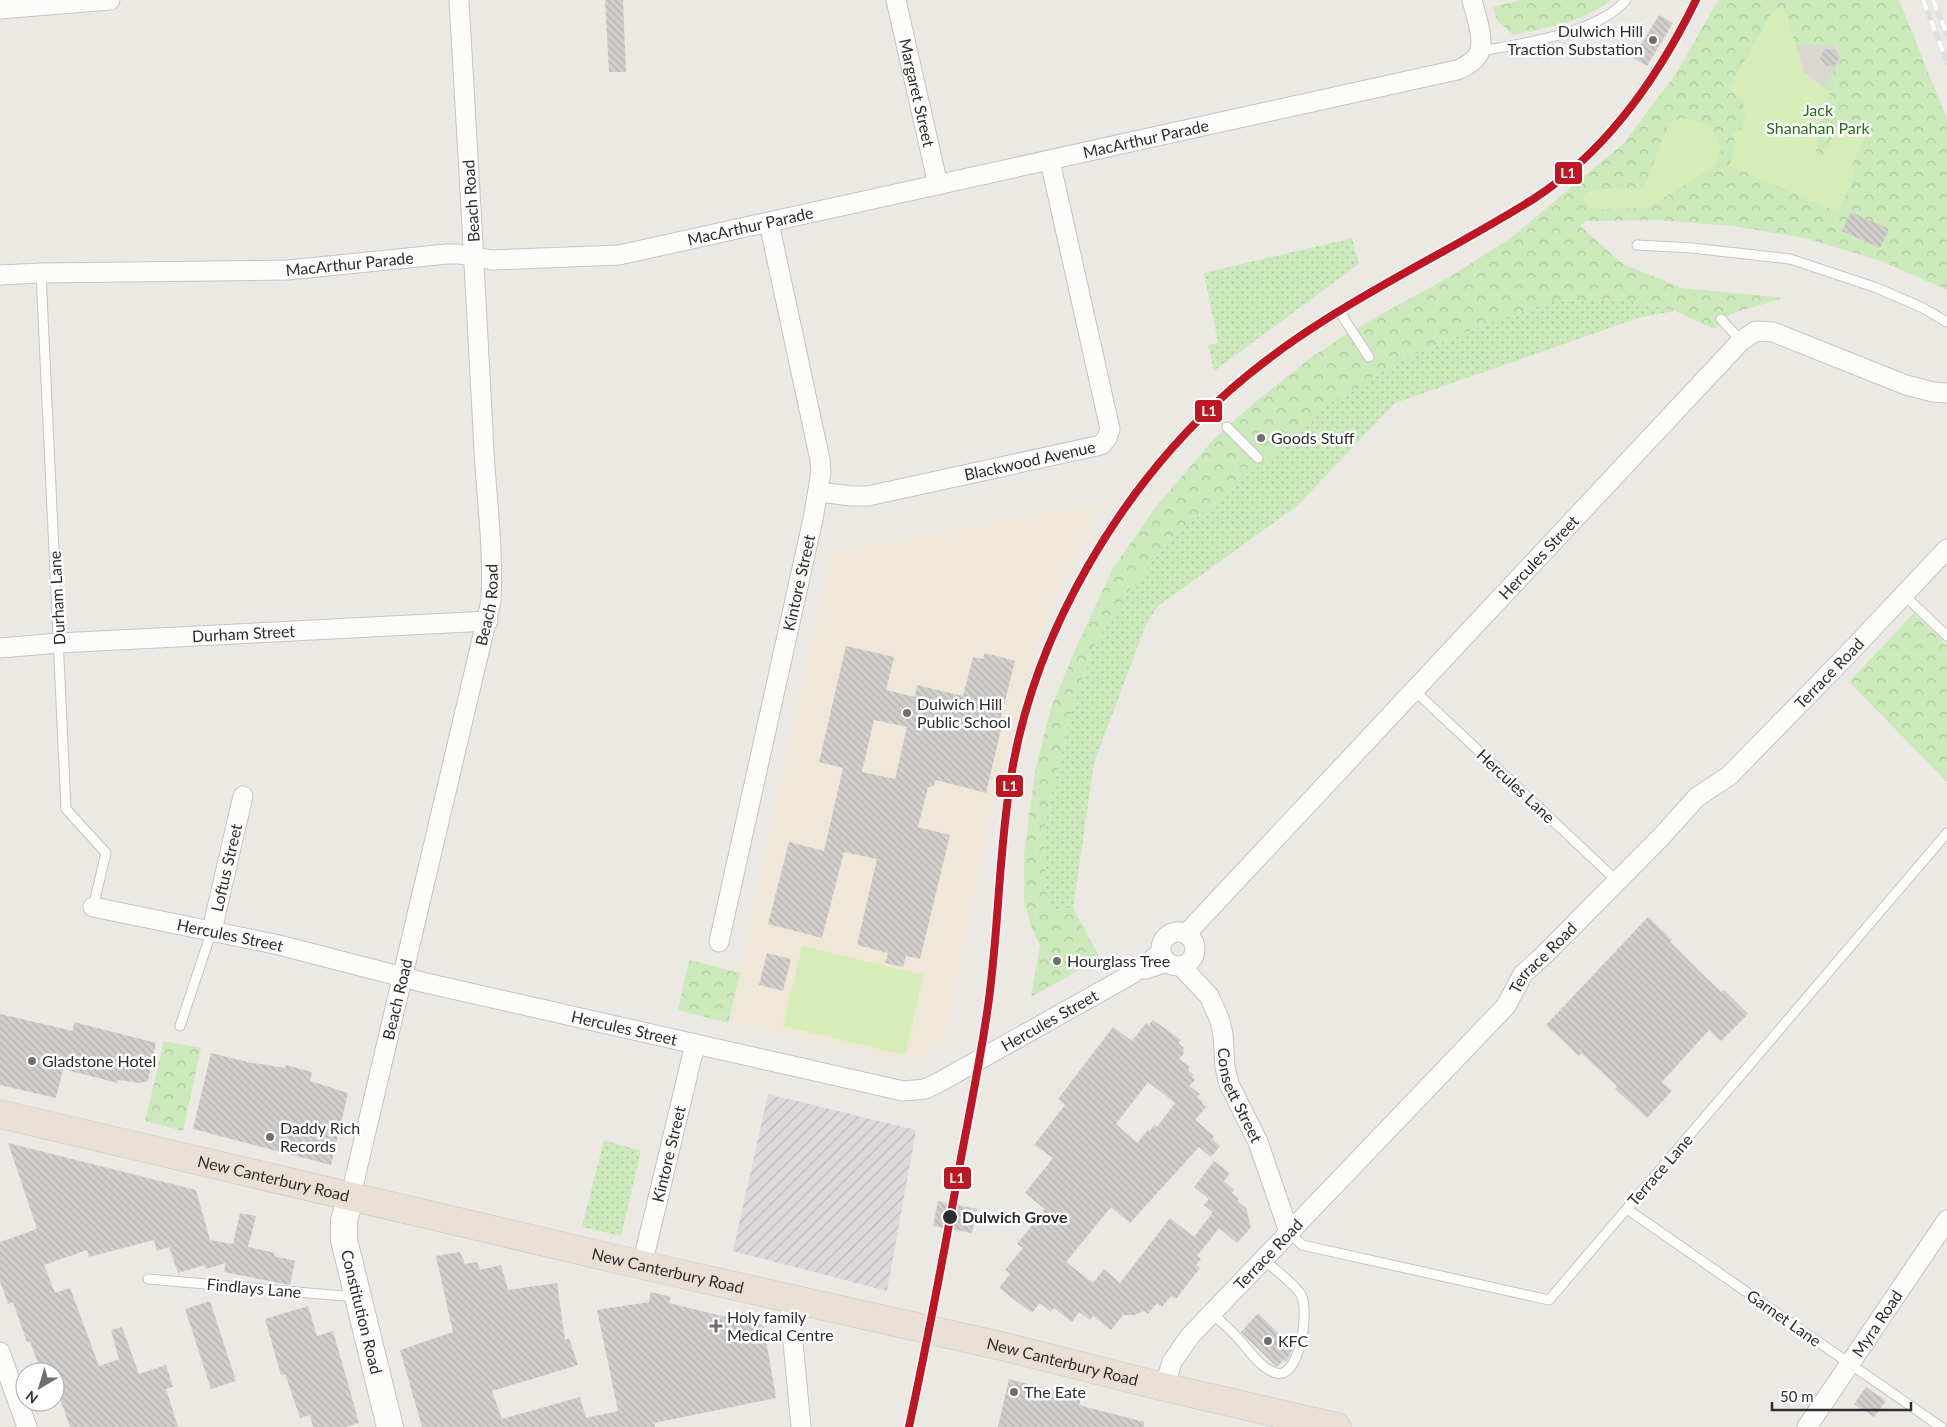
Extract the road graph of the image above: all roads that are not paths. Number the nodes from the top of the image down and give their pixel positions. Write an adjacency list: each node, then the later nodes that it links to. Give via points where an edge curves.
1 (110, 0): 6 (street)
2 (459, 0): 12 (street, Beach Road)
3 (896, 0): 9 (street, Margaret Street)
4 (1472, 0): 7 (street)
5 (1626, 0): 7 (lane, via 1608,16 1578,30)
6 (0, 9)
7 (1480, 51): 8 (street, MacArthur Parade, via 1475,59 1458,70)
8 (1050, 161): 9 (street, MacArthur Parade); 23 (street, Blackwood Avenue, via 1110,429 1107,438 1101,445 868,496)
9 (938, 185): 10 (street, MacArthur Parade)
10 (769, 223): 12 (street, MacArthur Parade, via 619,255 492,260); 23 (street, Kintore Street, via 820,460)
11 (1637, 245): 17 (lane, via 1790,259 1877,288)
12 (474, 257): 13 (street, MacArthur Parade, via 447,254 288,270); 26 (street, Beach Road, via 491,540)
13 (41, 273): 14 (street, MacArthur Parade); 28 (lane, Durham Lane)
14 (0, 275)
15 (1339, 310): 19 (lane)
16 (1721, 319): 18 (lane)
17 (1947, 322)
18 (1741, 341): 20 (street, Hercules Street, via 1756,331 1773,332 1906,385); 30 (street, Hercules Street)
19 (1369, 357)
20 (1947, 394)
21 (1227, 427): 22 (lane)
22 (1258, 458)
23 (818, 492): 37 (street, Kintore Street)
24 (1947, 549): 25 (street, Terrace Road)
25 (1904, 595): 27 (lane); 33 (street, Terrace Road, via 1729,776 1697,797)
26 (488, 621): 28 (street, Durham Street); 41 (street, Beach Road)
27 (1947, 636)
28 (59, 642): 29 (street, Durham Street); 34 (lane, Durham Lane, via 66,809 106,853)
29 (0, 648)
30 (1414, 691): 33 (lane, Hercules Lane); 36 (street, Hercules Street)
31 (243, 796): 35 (street, Loftus Street)
32 (1947, 833): 46 (lane, Terrace Lane)
33 (1617, 881): 48 (street, Terrace Road, via 1523,974 1506,1006)
34 (93, 907): 35 (street, Hercules Street)
35 (212, 930): 41 (street, Hercules Street); 42 (lane, Loftus Street)
36 (1186, 934): 38 (street, via 1172,934); 39 (street, via 1194,942 1195,952 1190,961)
37 (718, 942)
38 (1162, 945): 39 (street, via 1163,956); 40 (lane)
39 (1177, 965): 40 (lane, via 1147,974); 48 (street, Consett Street, via 1209,996 1219,1018 1229,1084 1258,1142)
40 (1132, 974): 43 (street, Hercules Street, via 925,1089 903,1091)
41 (402, 977): 43 (street, Hercules Street); 45 (street, Beach Road)
42 (180, 1026)
43 (695, 1044): 50 (street, Kintore Street)
44 (0, 1114): 45 (highway, New Canterbury Road)
45 (351, 1195): 50 (highway, New Canterbury Road); 52 (street, Constitution Road, via 344,1221 344,1240)
46 (1627, 1209): 48 (lane, Terrace Lane, via 1549,1300 1302,1245); 56 (lane, Garnet Lane)
47 (1947, 1220): 56 (street, Myra Road)
48 (1289, 1232): 49 (street, Terrace Road)
49 (1263, 1259): 54 (street, Terrace Road); 54 (lane, via 1300,1293 1304,1303 1305,1322 1295,1362 1286,1373 1270,1370)
50 (642, 1265): 53 (highway, New Canterbury Road)
51 (148, 1279): 52 (lane, Findlays Lane)
52 (359, 1297): 59 (street, Constitution Road)
53 (791, 1299): 57 (highway, New Canterbury Road); 60 (street)
54 (1212, 1313): 57 (street, Terrace Road, via 1181,1347)
55 (0, 1352): 58 (street)
56 (1850, 1363): 62 (street, Myra Road); 63 (lane, Garnet Lane)
57 (1164, 1387): 61 (highway, New Canterbury Road)
58 (27, 1427)
59 (390, 1427)
60 (801, 1427)
61 (1337, 1427)
62 (1807, 1427)
63 (1941, 1427)

